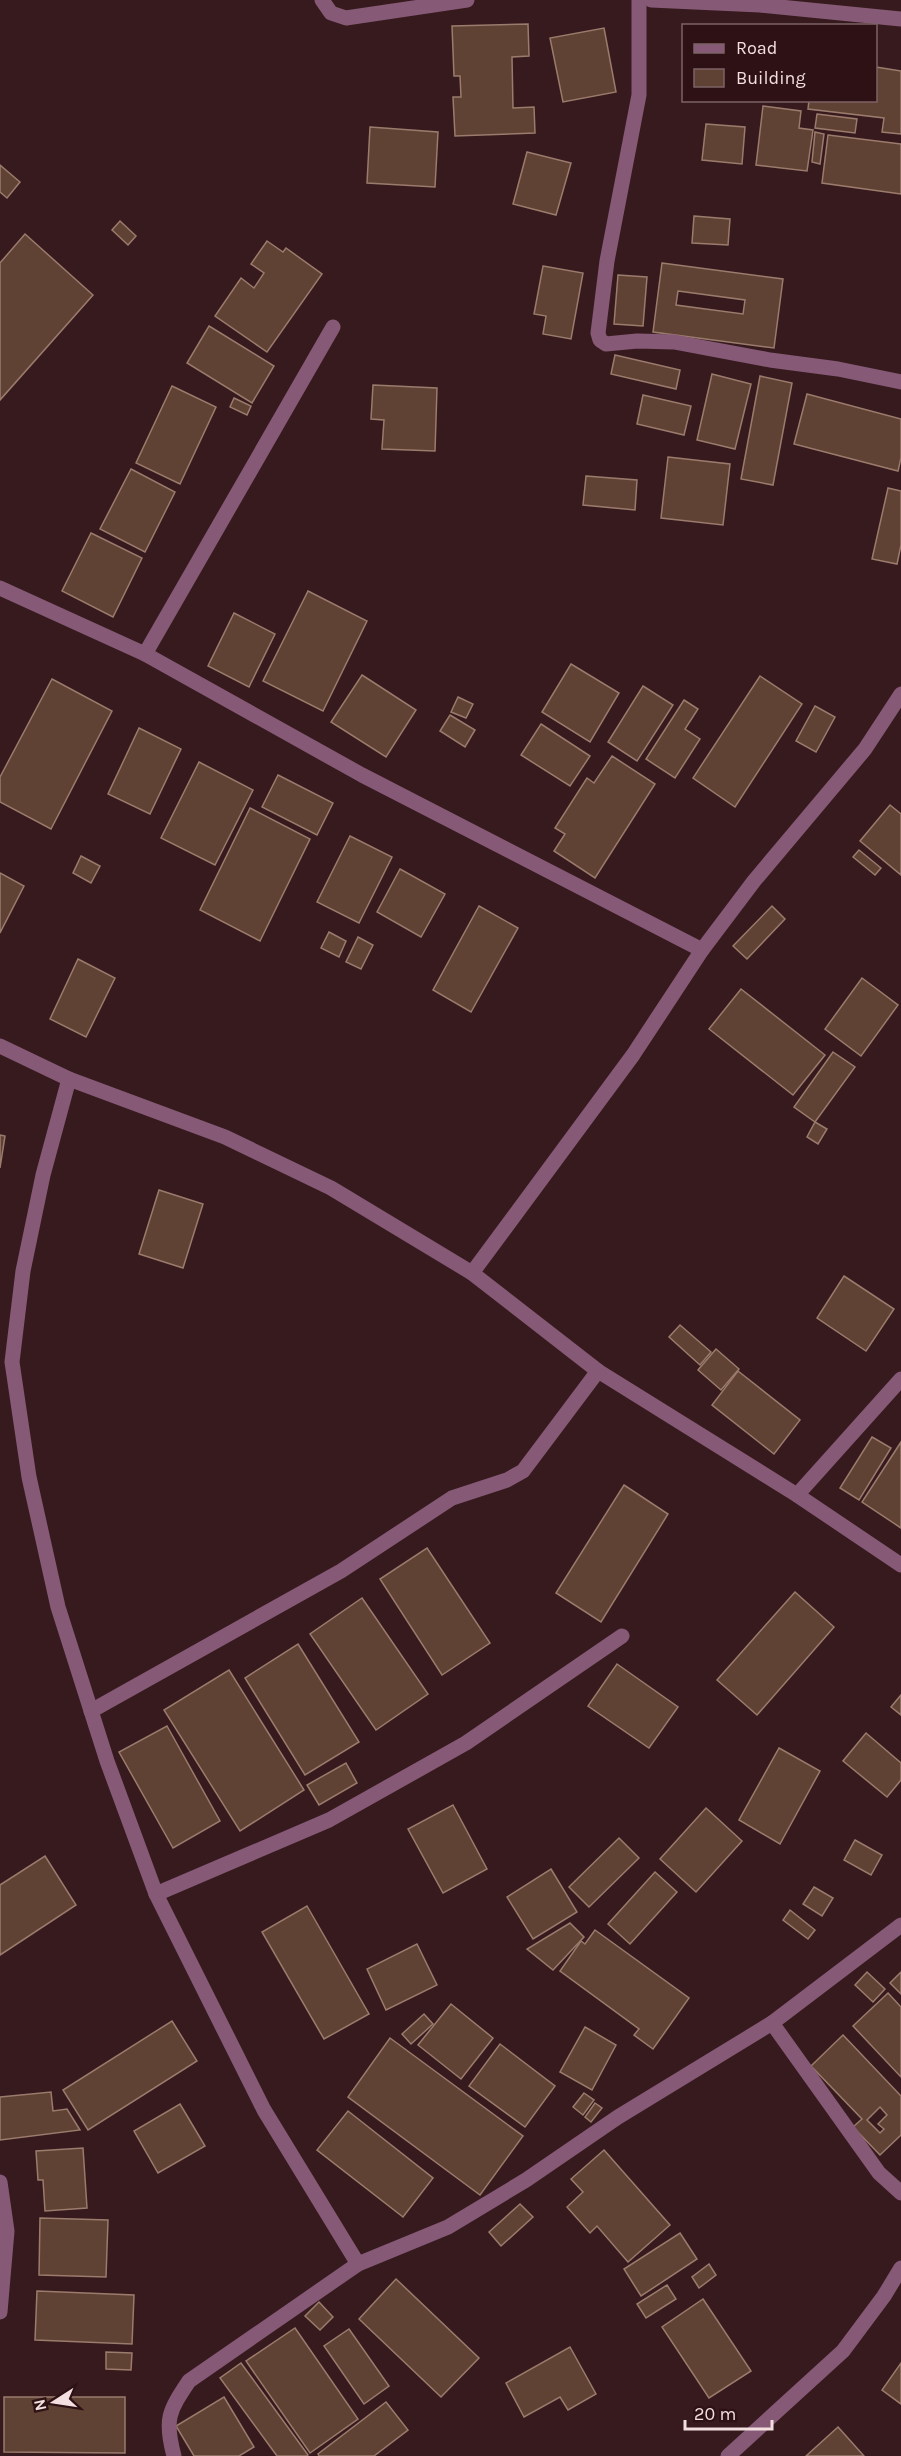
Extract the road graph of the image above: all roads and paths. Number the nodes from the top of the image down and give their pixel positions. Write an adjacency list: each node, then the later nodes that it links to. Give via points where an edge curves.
1 (322, 0): 2 (street, via 331,13 345,18)
2 (467, 0)
3 (639, 0): 8 (street, via 639,95 607,261 600,340 606,344 674,342)
4 (651, 0): 5 (street)
5 (760, 2): 6 (street)
6 (901, 19)
7 (333, 327): 10 (street)
8 (901, 382)
9 (0, 588): 10 (street)
10 (145, 654): 12 (street, via 362,775)
11 (901, 694): 12 (street, via 865,749 754,880)
12 (702, 950): 15 (street, via 633,1055)
13 (0, 1046): 14 (street)
14 (69, 1079): 15 (street, via 225,1137 331,1188); 21 (street, via 23,1272 12,1362 29,1477 58,1607)
15 (472, 1273): 16 (street)
16 (598, 1371): 18 (street); 21 (street, via 523,1471 452,1498 341,1571)
17 (901, 1379): 18 (street)
18 (797, 1495): 19 (street)
19 (901, 1565)
20 (622, 1636): 22 (street, via 466,1743 328,1821)
21 (90, 1711): 22 (street)
22 (156, 1894): 27 (street, via 264,2110)
23 (901, 1925): 24 (street)
24 (772, 2024): 26 (street, via 879,2173); 27 (street, via 618,2117 448,2228)
25 (0, 2182): 29 (street, via 7,2231)
26 (901, 2193)
27 (358, 2264): 30 (street, via 189,2381 171,2409 169,2436)
28 (901, 2268): 31 (street, via 843,2351)
29 (0, 2312)
30 (174, 2456)
31 (728, 2456)

